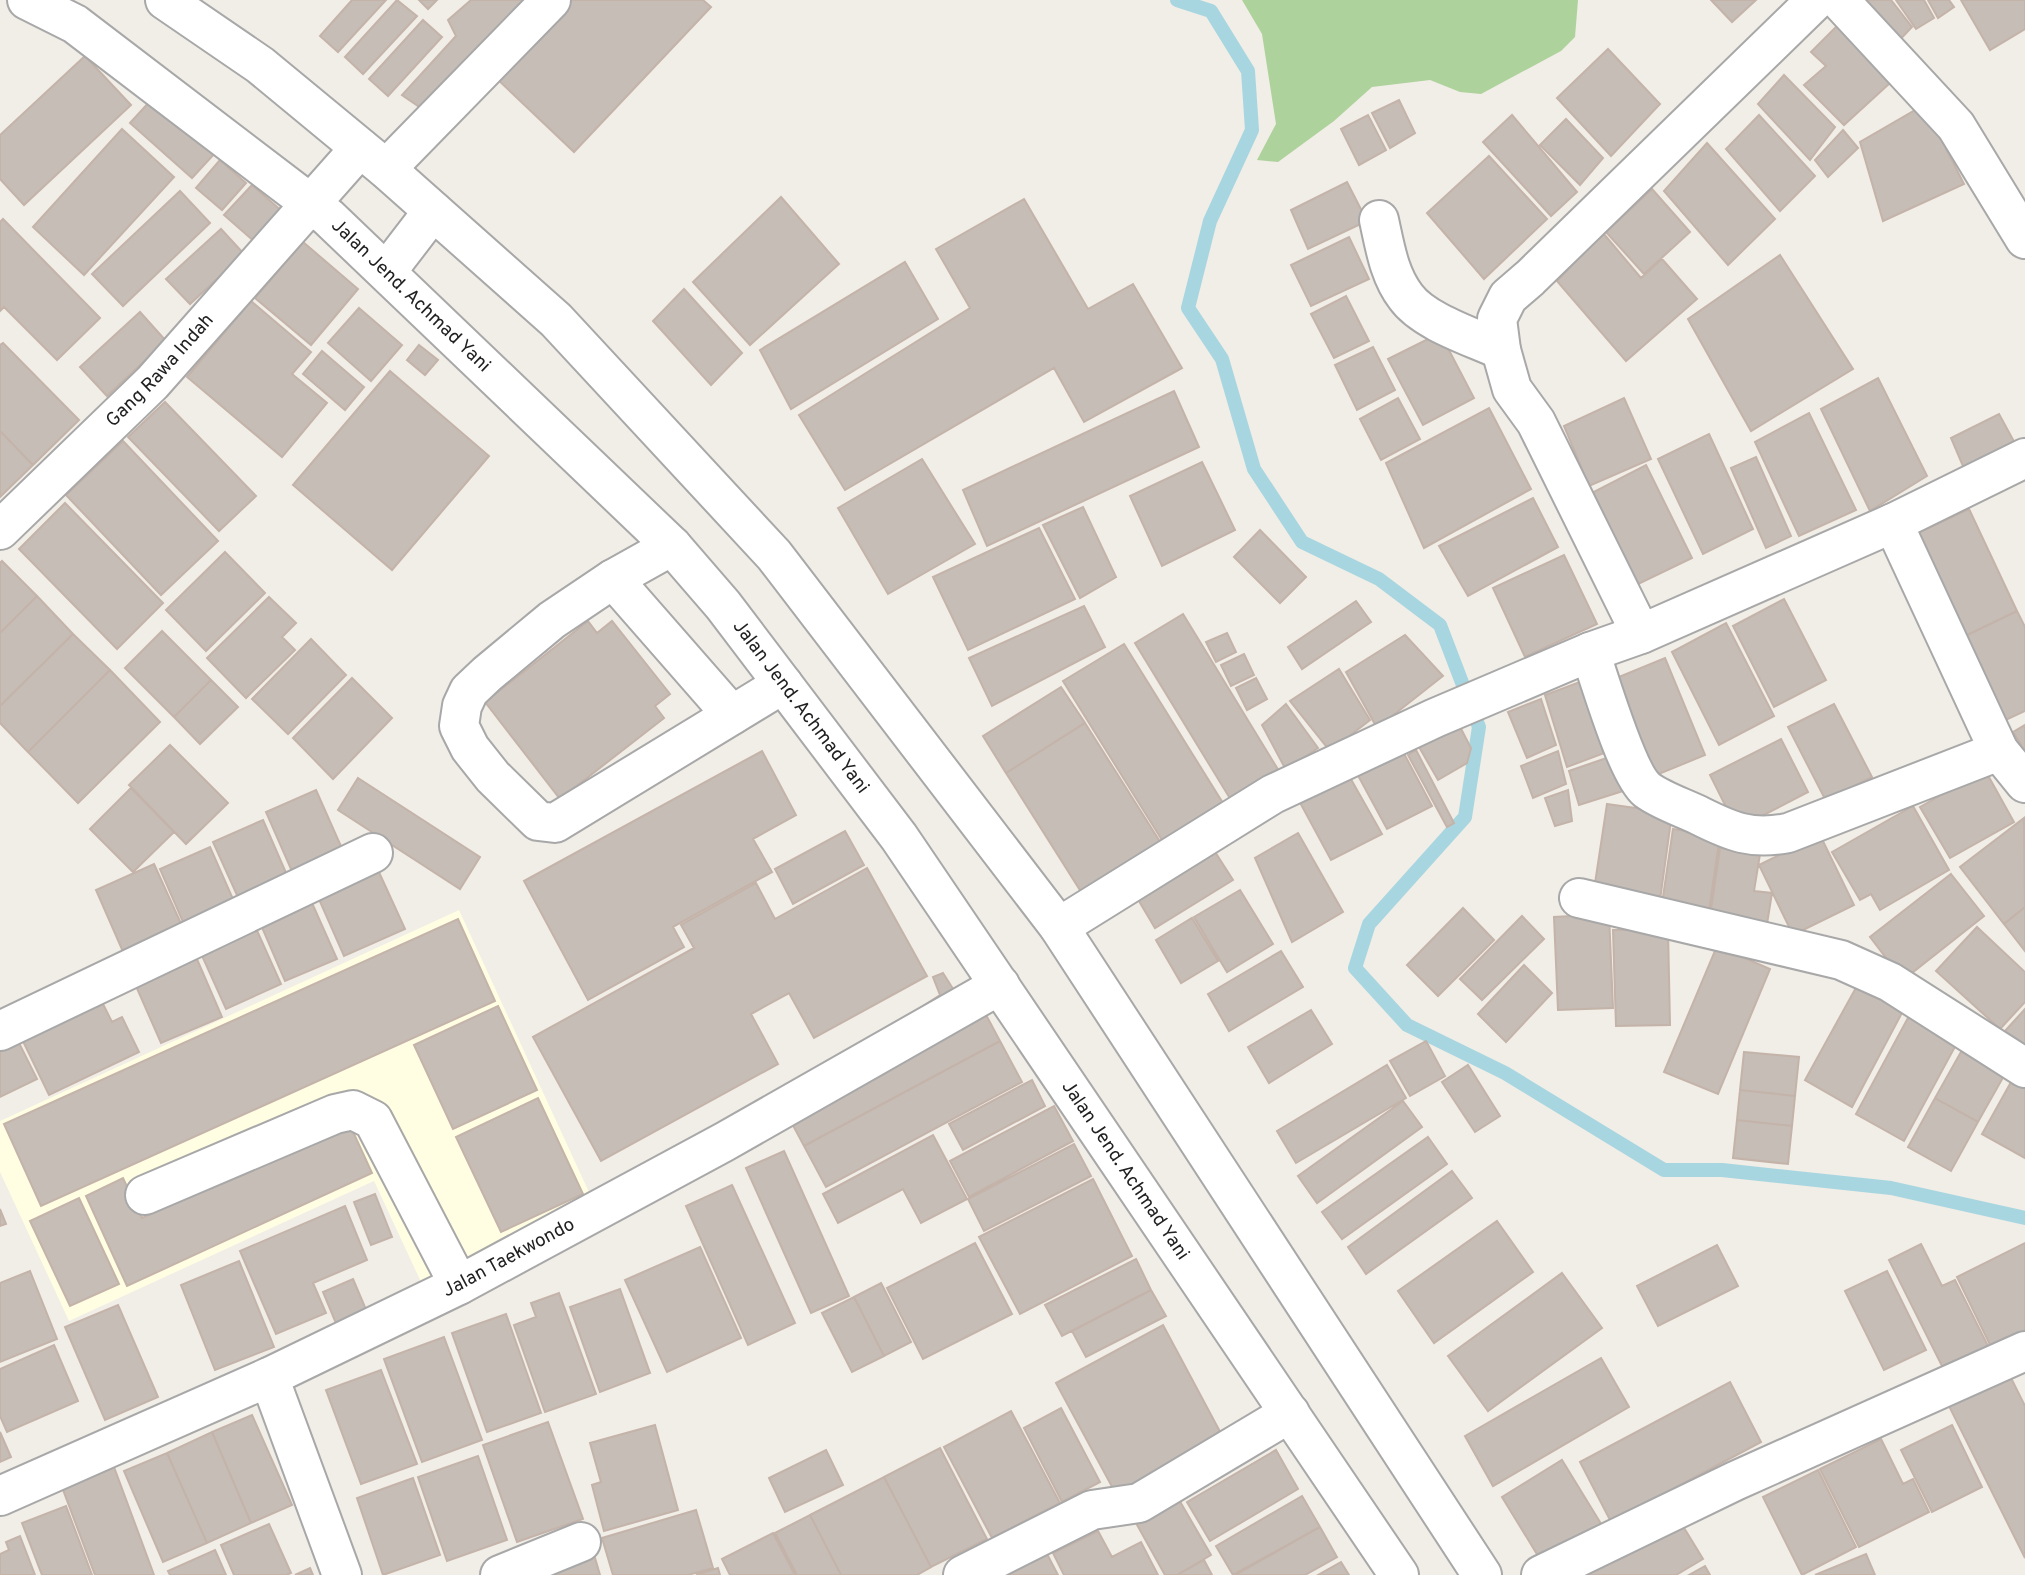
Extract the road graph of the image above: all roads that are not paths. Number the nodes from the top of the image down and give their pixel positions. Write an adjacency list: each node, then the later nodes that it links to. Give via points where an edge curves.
1 (27, 0): 7 (street, Jalan Jend. Achmad Yani, via 75,24)
2 (165, 0): 6 (street, via 260,65)
3 (551, 0): 6 (street, Gang Rawa Indah)
4 (1816, 0): 12 (street, via 1508,297 1497,318)
5 (1839, 0): 10 (street, via 1956,126)
6 (373, 158): 7 (street, Gang Rawa Indah); 8 (street)
7 (311, 202): 11 (street, Jalan Jend. Achmad Yani); 15 (street, Gang Rawa Indah, via 152,383)
8 (433, 211): 11 (street); 26 (street, via 556,320 774,555)
9 (1379, 220): 12 (street, via 1387,257 1407,299 1425,315)
10 (2025, 239)
11 (387, 271): 16 (street, Jalan Jend. Achmad Yani)
12 (1501, 350): 18 (street, via 1512,389 1536,422)
13 (2025, 458): 14 (street)
14 (1893, 523): 18 (street); 22 (street)
15 (0, 530)
16 (672, 546): 17 (street); 20 (street, Jalan Jend. Achmad Yani)
17 (613, 579): 21 (street); 21 (street, via 512,651 469,691 459,726 493,777 538,821 555,823)
18 (1641, 634): 19 (street)
19 (1590, 652): 22 (street, via 1630,764 1647,790 1747,836 1787,833); 26 (street, via 1273,794)
20 (783, 684): 21 (street); 27 (street, Jalan Jend. Achmad Yani, via 899,837)
21 (732, 715)
22 (1999, 751): 23 (street)
23 (2025, 783)
24 (373, 853): 28 (street)
25 (1579, 898): 29 (street, via 1841,960 1889,982)
26 (1059, 927): 41 (street)
27 (1000, 985): 31 (street, Jalan Taekwondo); 34 (street, Jalan Jend. Achmad Yani)
28 (0, 1031)
29 (2025, 1068)
30 (145, 1195): 31 (street, via 353,1110 373,1120)
31 (459, 1285): 33 (street, Jalan Taekwondo)
32 (2025, 1351): 42 (street, via 1735,1481)
33 (269, 1377): 35 (street, Jalan Taekwondo); 38 (street)
34 (1290, 1413): 39 (street, via 1139,1503 1092,1510); 40 (street, Jalan Jend. Achmad Yani)
35 (0, 1496)
36 (581, 1542): 37 (street)
37 (513, 1572)
38 (342, 1575)
39 (963, 1575)
40 (1399, 1575)
41 (1482, 1575)
42 (1541, 1575)

